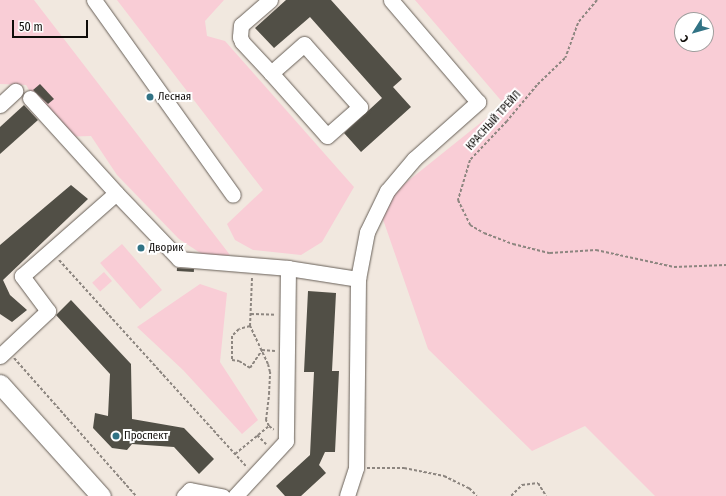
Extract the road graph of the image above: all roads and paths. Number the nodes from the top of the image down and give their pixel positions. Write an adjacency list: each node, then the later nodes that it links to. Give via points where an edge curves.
1 (94, 0): 10 (street)
2 (270, 0): 5 (street, via 242,25 240,31 242,42)
3 (391, 0): 15 (street, via 478,102 414,159 387,191 367,232)
4 (596, 0): 12 (path, КРАСНЫЙ ТРЕЙЛ, via 578,23 565,58 537,85 470,160 458,200 470,225 513,244 550,253 596,250 674,267)
5 (271, 74): 5 (street, via 304,44 360,107 327,136)
6 (15, 91): 8 (street)
7 (30, 98): 9 (street)
8 (0, 105)
9 (116, 193): 11 (street); 13 (street, via 179,259)
10 (233, 195)
11 (50, 251): 21 (street, via 22,276 48,311); 23 (path)
12 (726, 265)
13 (288, 268): 15 (street); 25 (street, via 286,440)
14 (252, 276): 16 (path)
15 (358, 280): 24 (street)
16 (251, 314): 17 (path); 18 (path)
17 (280, 315)
18 (250, 326): 19 (path); 19 (path, via 238,329 232,336 232,360 250,368)
19 (262, 350): 20 (path); 23 (path, via 270,372 266,420 269,426)
20 (278, 352)
21 (3, 353): 27 (path)
22 (0, 384): 26 (main road)
23 (235, 454): 25 (path)
24 (356, 468): 31 (street); 32 (path, via 404,468 444,476 469,488)
25 (255, 475): 30 (street)
26 (101, 496)
27 (136, 496)
28 (184, 496): 29 (street, via 190,490)
29 (222, 496)
30 (235, 496)
31 (347, 496)
32 (477, 496)
33 (511, 496): 34 (path, via 522,485 538,483)
34 (546, 496)

